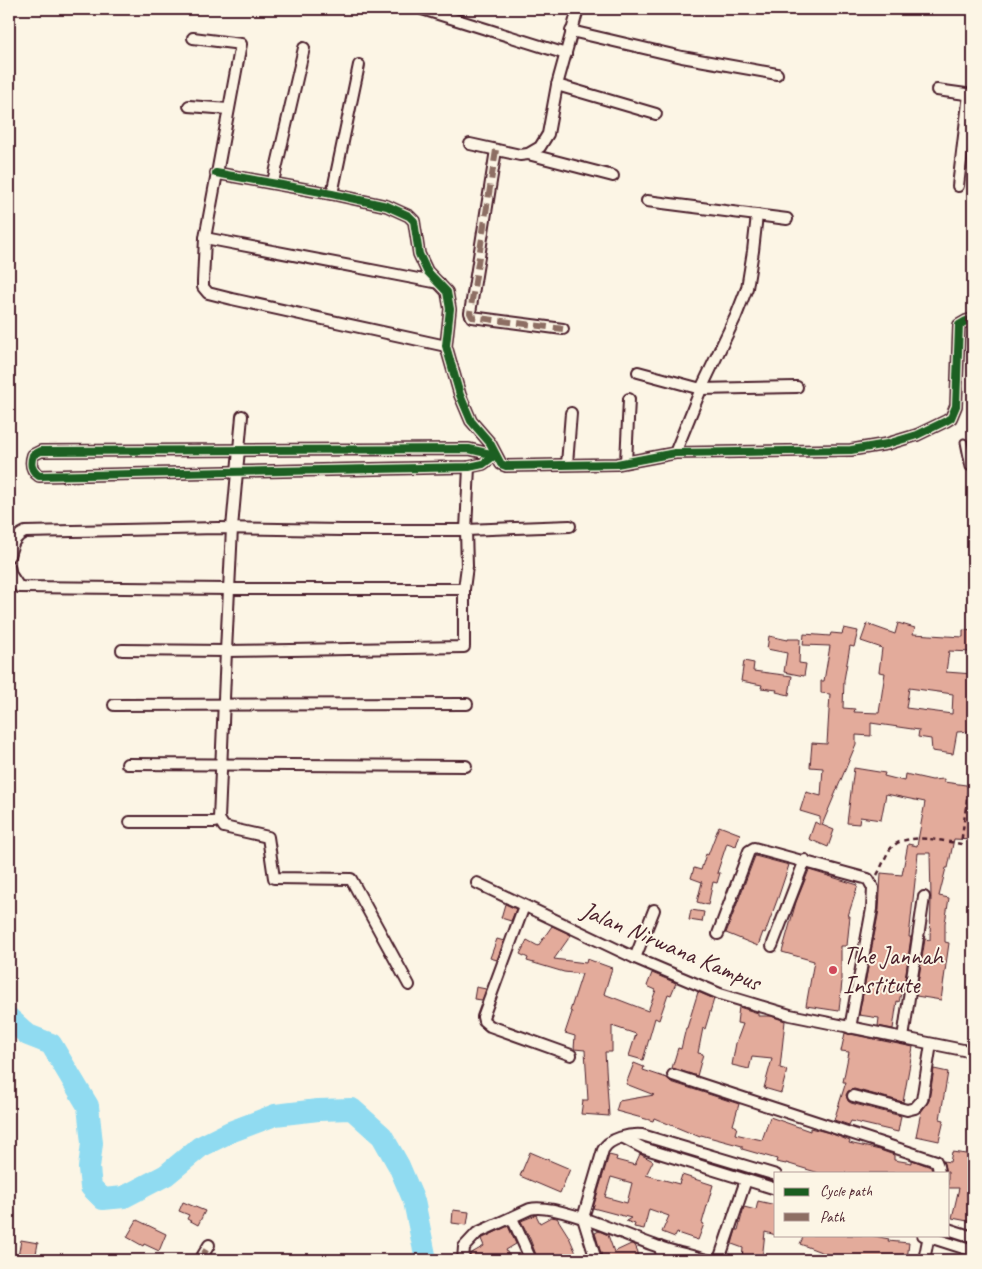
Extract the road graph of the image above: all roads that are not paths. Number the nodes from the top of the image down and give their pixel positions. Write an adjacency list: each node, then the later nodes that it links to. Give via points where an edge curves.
1 (422, 9): 6 (street)
2 (578, 9): 3 (street)
3 (572, 31): 6 (street); 8 (street, via 682,57)
4 (194, 38): 13 (street, via 241,44)
5 (304, 48): 20 (street)
6 (566, 54): 9 (street)
7 (359, 65): 22 (street)
8 (777, 74)
9 (557, 85): 14 (street); 17 (street, via 548,134 540,147)
10 (937, 90): 11 (street)
11 (971, 95): 21 (street)
12 (189, 106): 13 (street)
13 (228, 109): 18 (street)
14 (656, 114)
15 (470, 144): 16 (street)
16 (496, 150): 17 (street); 29 (street, via 470,313 472,317)
17 (528, 154): 19 (street)
18 (216, 173): 20 (street); 26 (street)
19 (613, 176)
20 (273, 182): 22 (street)
21 (958, 186)
22 (332, 194): 27 (street, via 387,206 409,216 414,221 419,254 427,271)
23 (647, 201): 24 (street)
24 (757, 215): 25 (street); 33 (street, via 747,288)
25 (787, 219)
26 (205, 238): 27 (street); 30 (street, via 203,282 208,293)
27 (440, 283): 30 (street, via 447,292 450,309)
28 (973, 319): 39 (street, via 960,325 956,406 951,418 940,425 887,444 851,450)
29 (563, 329)
30 (446, 346): 40 (street, via 471,421 490,443)
31 (638, 372): 33 (street)
32 (797, 387): 33 (street)
33 (701, 390): 39 (street)
34 (629, 399): 41 (street)
35 (572, 413): 42 (street)
36 (242, 416): 38 (street)
37 (964, 442): 44 (lane, via 968,467)
38 (238, 450): 40 (street, via 469,449); 45 (street); 45 (street, via 41,451 33,455 31,463 34,472 40,476)
39 (675, 453): 41 (street)
40 (495, 455): 42 (street, via 506,466); 43 (street, via 483,464)
41 (626, 462): 42 (street)
42 (567, 464)
43 (469, 467): 45 (street); 48 (street)
44 (973, 467)
45 (237, 471): 47 (street)
46 (570, 526): 48 (street)
47 (232, 528): 48 (street); 49 (street, via 25,532 13,542); 51 (street)
48 (466, 530): 52 (street)
49 (9, 556)
50 (9, 566): 51 (street, via 19,587)
51 (230, 589): 52 (street); 54 (street)
52 (464, 589): 54 (street, via 464,647)
53 (122, 650): 54 (street)
54 (226, 651): 57 (street)
55 (114, 704): 57 (street)
56 (467, 704): 57 (street)
57 (223, 706): 59 (street)
58 (127, 764): 59 (street)
59 (220, 765): 60 (street); 61 (street)
60 (466, 766)
61 (219, 819): 62 (street, via 216,822); 71 (street, via 224,827 268,837 274,878 351,879)
62 (130, 822)
63 (805, 860): 68 (street, via 756,847 750,850); 69 (street); 72 (street, via 868,879 872,885 872,909)
64 (477, 883): 66 (street, Jalan Nirwana Kampus)
65 (924, 897): 73 (street)
66 (524, 906): 70 (street, Jalan Nirwana Kampus); 76 (street, via 484,1021)
67 (654, 910): 70 (street)
68 (718, 934)
69 (772, 946)
70 (635, 958): 72 (street, Jalan Nirwana Kampus, via 741,1001)
71 (409, 986)
72 (850, 1028): 73 (street, Jalan Nirwana Kampus)
73 (904, 1038): 74 (street, Jalan Nirwana Kampus)
74 (931, 1044): 75 (street, Jalan Nirwana Kampus); 78 (street, via 922,1100 916,1108 907,1110)
75 (973, 1052)
76 (571, 1055)
77 (673, 1075): 81 (street, via 936,1161)
78 (853, 1096)
79 (624, 1138): 80 (street, via 642,1135); 83 (street, via 643,1148); 86 (street, via 612,1140 604,1147)
80 (744, 1166): 82 (street); 83 (street)
81 (939, 1172)
82 (774, 1174)
83 (744, 1179): 84 (street); 99 (street)
84 (774, 1188)
85 (512, 1218): 86 (street, via 539,1207); 94 (street, via 477,1233 464,1247); 95 (street)
86 (582, 1218): 91 (street); 96 (street)
87 (950, 1230): 89 (street)
88 (927, 1236): 92 (street); 100 (street)
89 (973, 1237)
90 (208, 1245): 93 (street)
91 (660, 1248): 97 (street); 98 (street)
92 (973, 1252)
93 (200, 1260)
94 (463, 1260)
95 (531, 1260)
96 (596, 1260)
97 (663, 1260)
98 (707, 1260)
99 (719, 1260)
100 (924, 1260)

